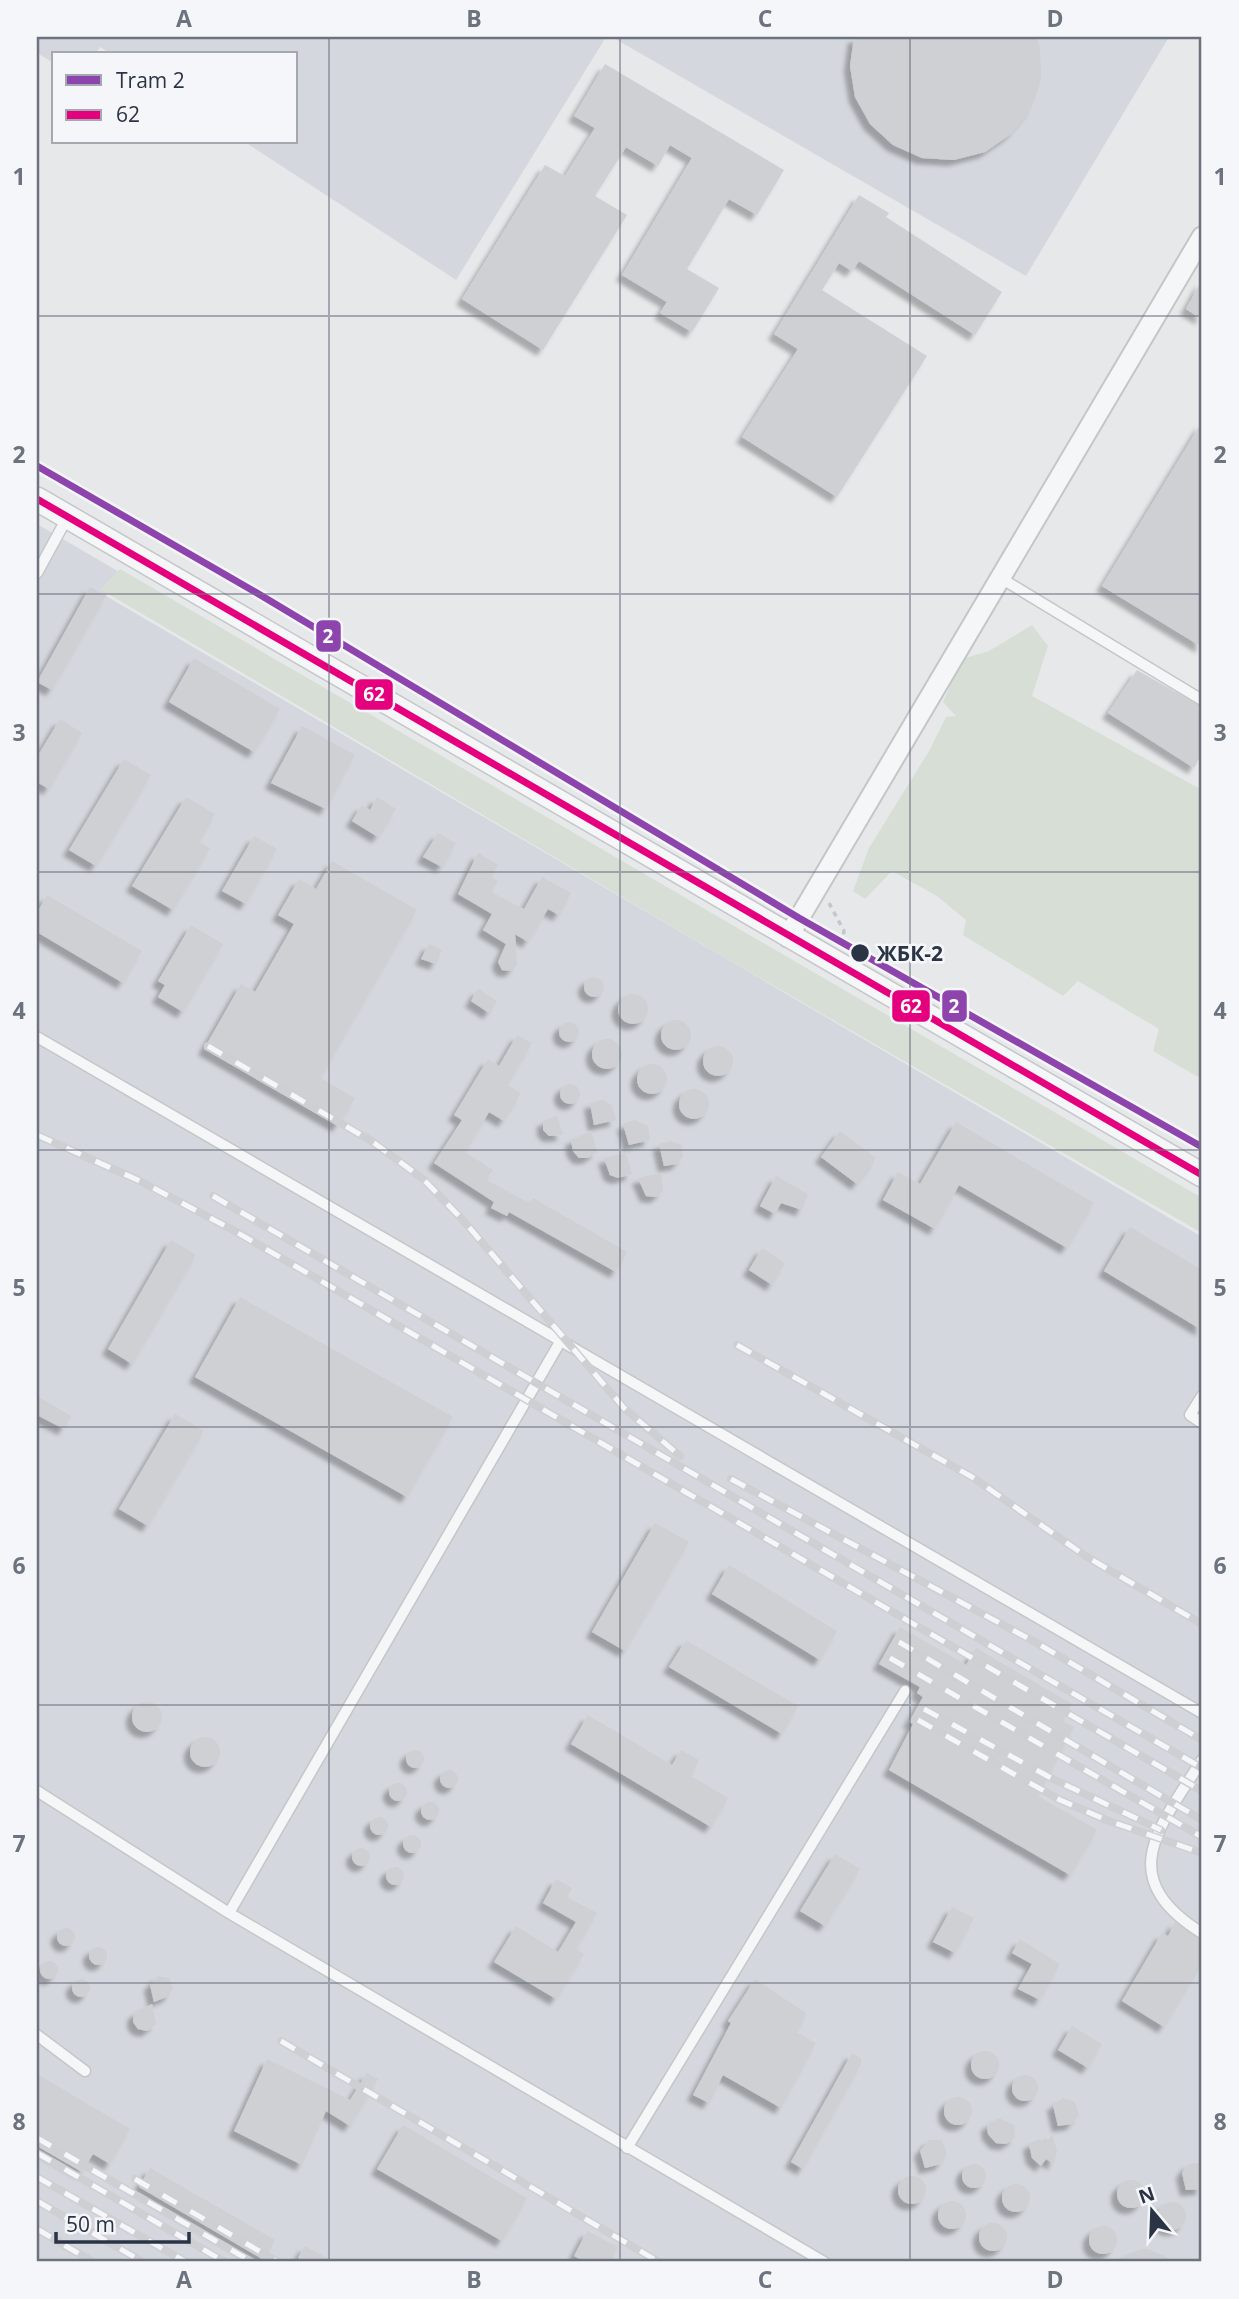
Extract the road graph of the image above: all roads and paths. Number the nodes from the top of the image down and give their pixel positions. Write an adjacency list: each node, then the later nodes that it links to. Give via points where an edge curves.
1 (1202, 237): 5 (street)
2 (37, 499): 3 (street)
3 (67, 517): 4 (lane); 8 (street)
4 (37, 573)
5 (999, 577): 6 (lane); 7 (street)
6 (1202, 700)
7 (818, 886): 8 (street); 9 (path, via 844,931)
8 (788, 937): 11 (street)
9 (841, 948)
10 (37, 1037): 12 (lane)
11 (1202, 1175)
12 (560, 1342): 16 (lane); 19 (lane)
13 (1202, 1396): 14 (lane, via 1190,1415)
14 (1202, 1423)
15 (905, 1691): 23 (lane)
16 (1202, 1713)
17 (1202, 1760): 20 (lane, via 1159,1829 1151,1866 1161,1900)
18 (37, 1791): 19 (lane)
19 (229, 1913): 23 (lane)
20 (1202, 1933)
21 (37, 2035): 22 (lane)
22 (85, 2071)
23 (627, 2148): 24 (lane)
24 (824, 2262)

